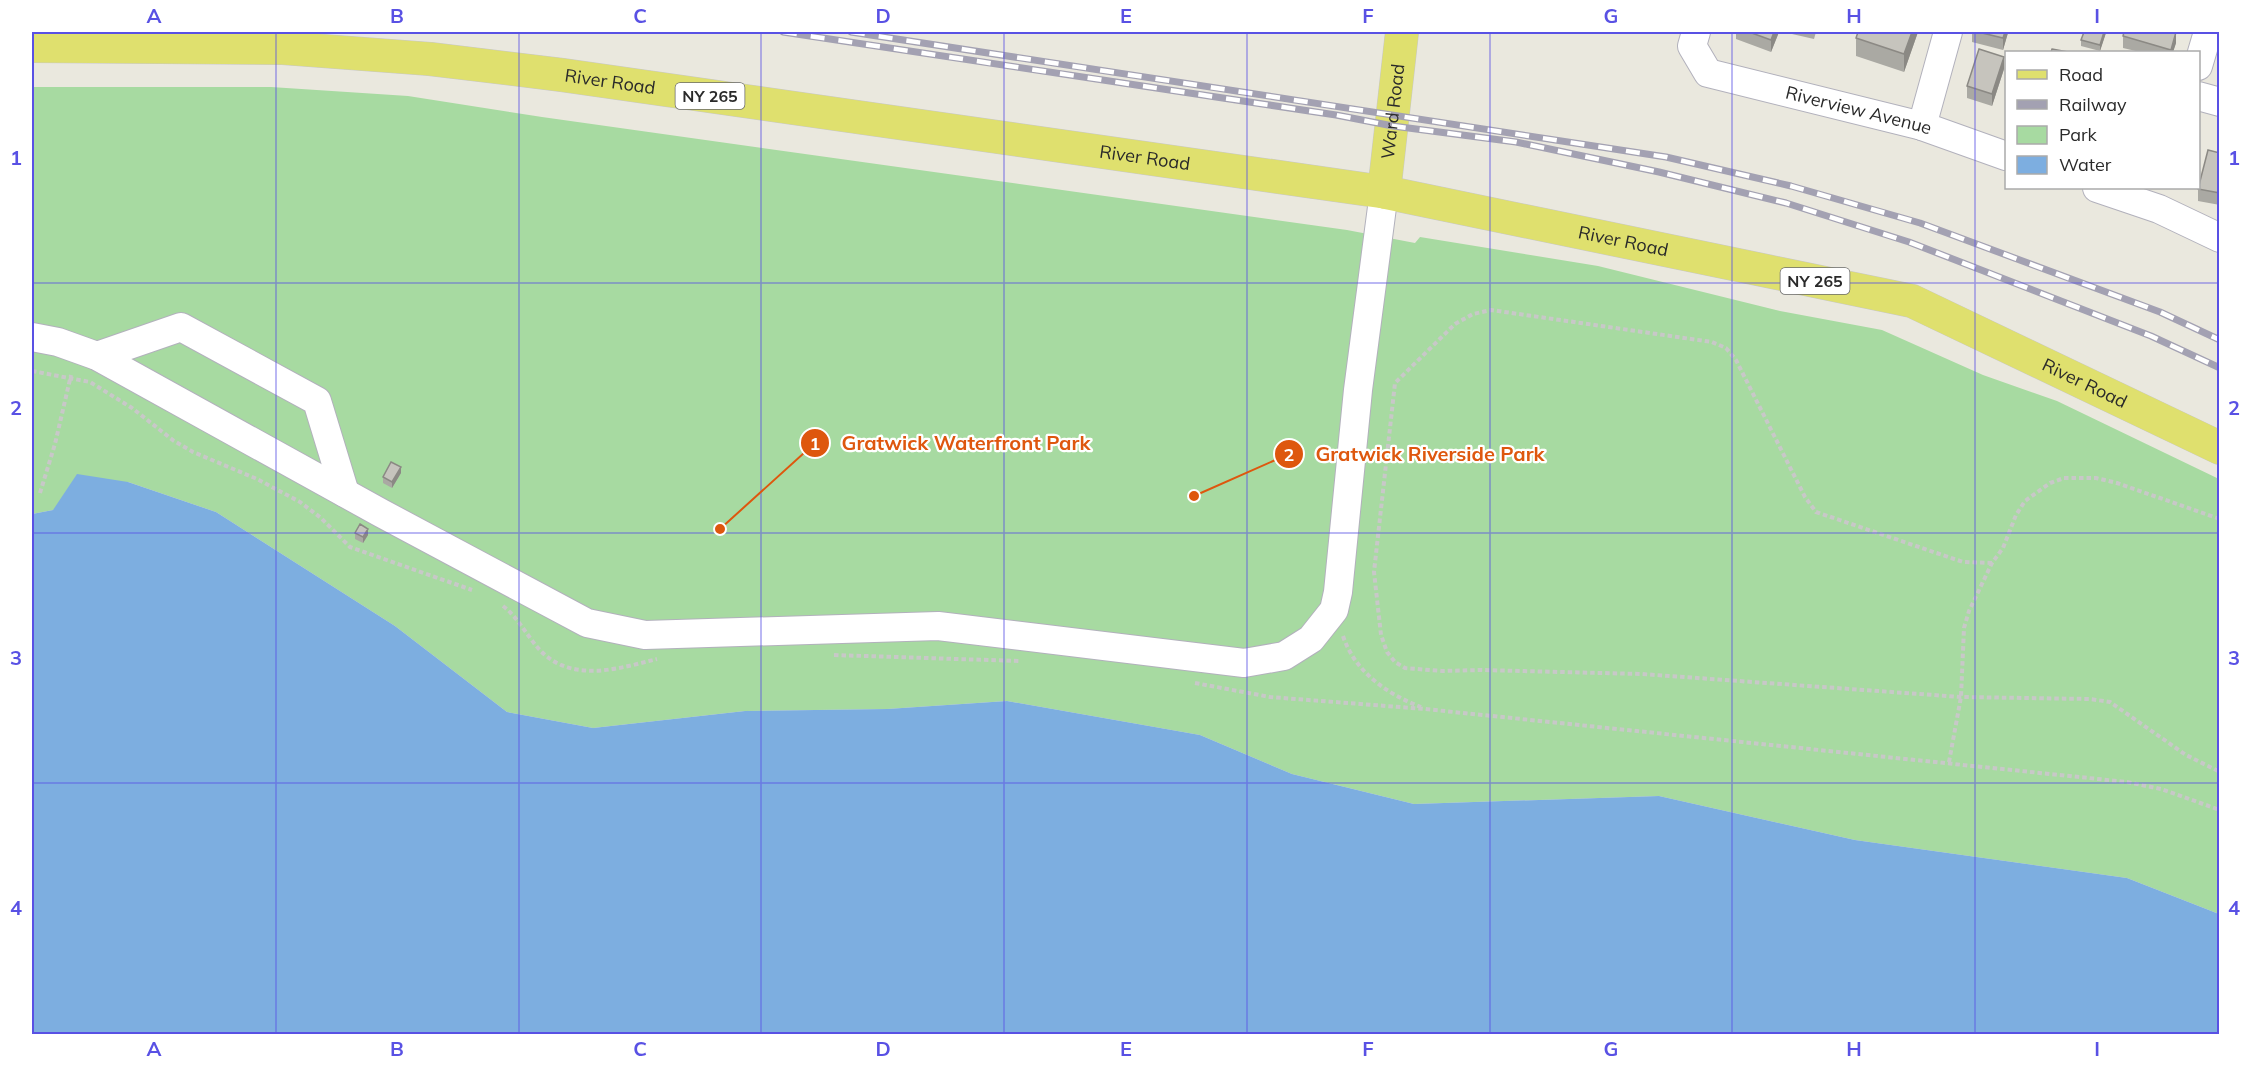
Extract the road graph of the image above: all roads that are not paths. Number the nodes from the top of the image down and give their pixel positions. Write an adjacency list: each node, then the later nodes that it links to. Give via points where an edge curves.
1 (1402, 32): 12 (main road, Ward Road)
2 (1696, 32): 9 (street, Riverview Avenue, via 1692,46 1708,73)
3 (1948, 32): 9 (street)
4 (2208, 32): 6 (street)
5 (32, 46): 12 (main road, River Road / NY 265, via 283,48 430,59)
6 (2200, 62)
7 (2200, 96): 8 (street)
8 (2220, 102)
9 (1922, 126): 10 (street, Riverview Avenue)
10 (2005, 155)
11 (2104, 189): 13 (street)
12 (1384, 192): 17 (main road, River Road / NY 265, via 1912,301); 18 (street, via 1358,390 1338,592 1334,610 1311,639 1284,656 1244,663 938,626 645,635 587,623)
13 (2162, 198): 14 (street)
14 (2220, 237)
15 (32, 337): 16 (street)
16 (86, 352): 18 (street); 18 (street, via 181,327 317,401)
17 (2220, 448)
18 (345, 493)

